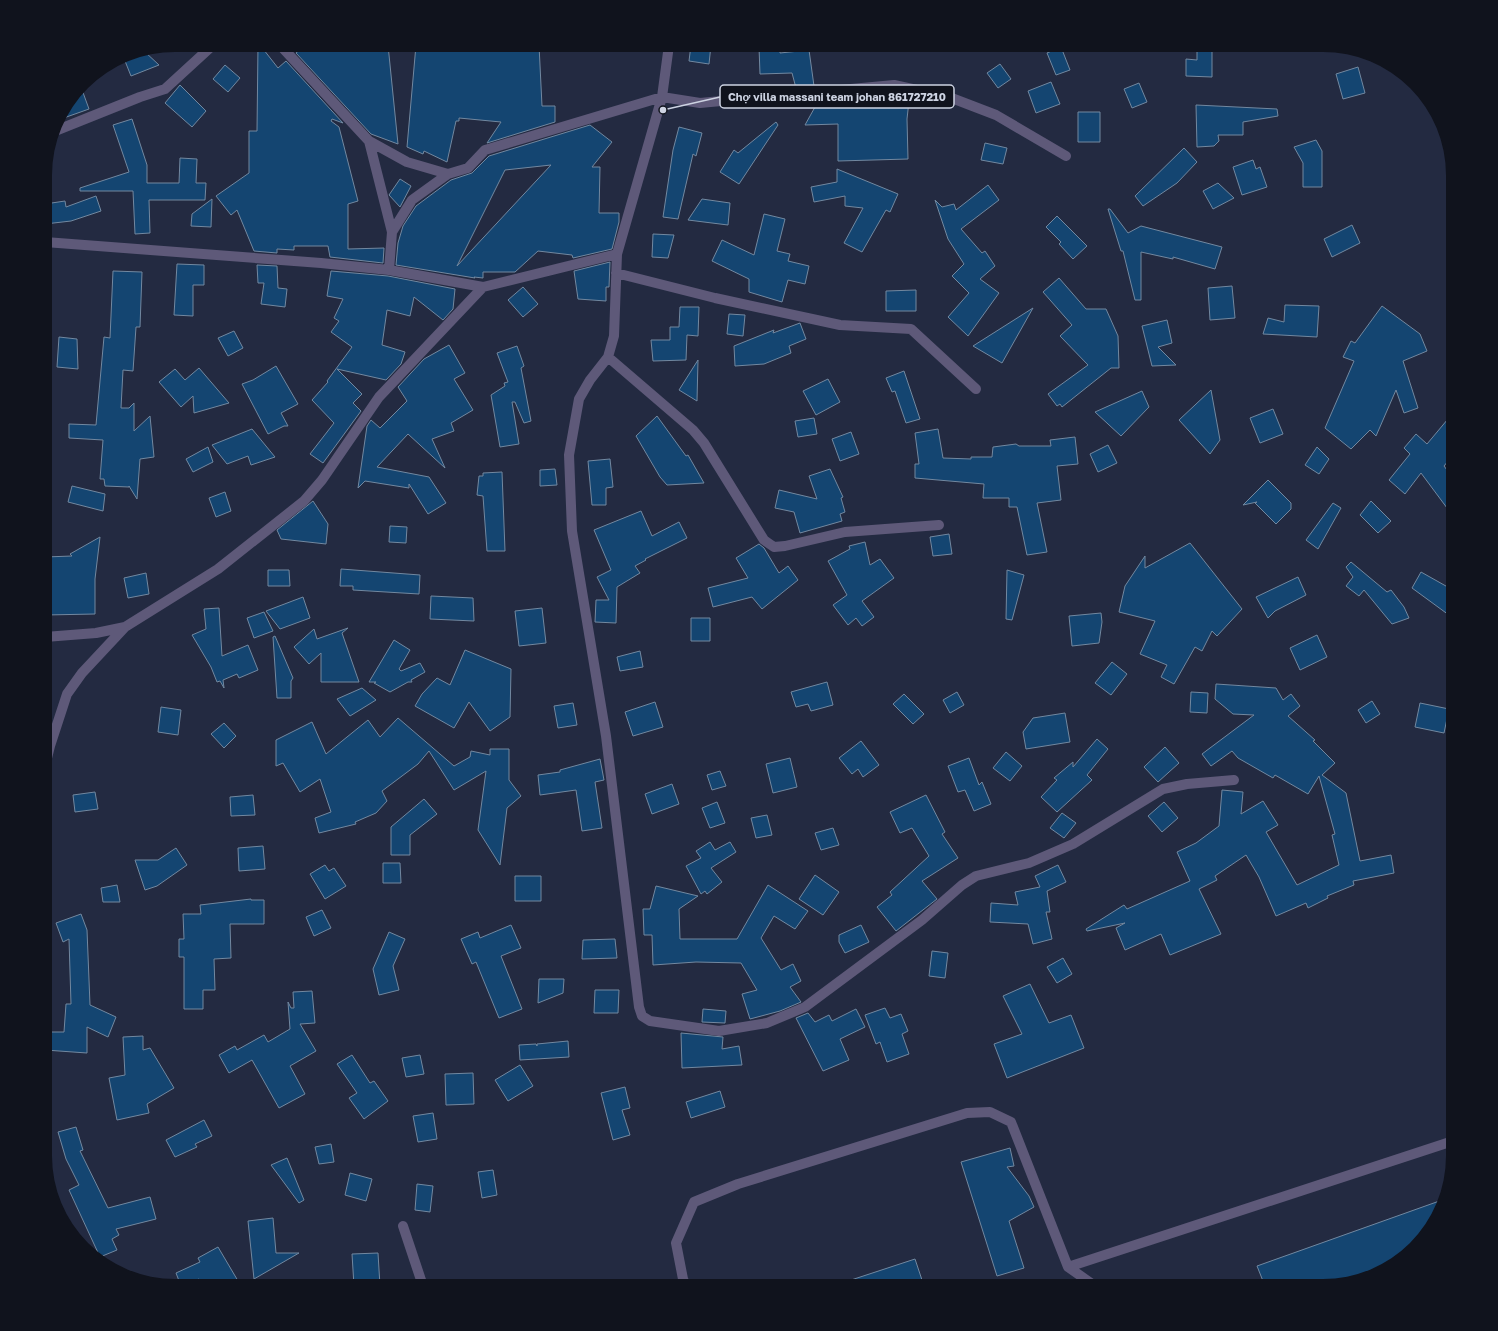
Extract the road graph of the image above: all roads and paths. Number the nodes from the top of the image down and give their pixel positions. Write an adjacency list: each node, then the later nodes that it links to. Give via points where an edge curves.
1 (205, 52): 5 (street, via 165,89)
2 (286, 52): 6 (street)
3 (668, 52): 4 (street)
4 (662, 97): 7 (street, via 700,103 894,85 949,97 996,114); 8 (street, via 485,150 468,168); 11 (street)
5 (61, 128)
6 (369, 142): 8 (street, via 407,162); 9 (street)
7 (1066, 156)
8 (448, 174): 9 (street, via 412,200)
9 (392, 232): 12 (street)
10 (52, 243): 12 (street)
11 (617, 254): 13 (street); 14 (street)
12 (389, 270): 14 (street)
13 (616, 273): 15 (street, via 614,336); 16 (street, via 840,325 911,329)
14 (483, 287): 18 (street, via 379,397 322,480 304,500 218,569)
15 (608, 357): 17 (street, via 693,430 704,443 764,540 774,547 846,532); 21 (street, via 579,399 573,427 569,455 572,531 606,736 624,892 642,1016 650,1021 719,1030 767,1023 805,1007 922,920 976,876 1029,863 1072,844 1164,789 1187,784)
16 (976, 389)
17 (939, 525)
18 (125, 627): 19 (street, via 96,633); 20 (street, via 82,673 68,694)
19 (52, 636)
20 (52, 740)
21 (1234, 780)
22 (1446, 1143): 24 (street)
23 (403, 1226): 25 (street)
24 (1068, 1267): 26 (street, via 1011,1122 990,1112 967,1113 738,1184 694,1202 676,1243); 27 (street)
25 (421, 1279)
26 (683, 1279)
27 (1085, 1279)

